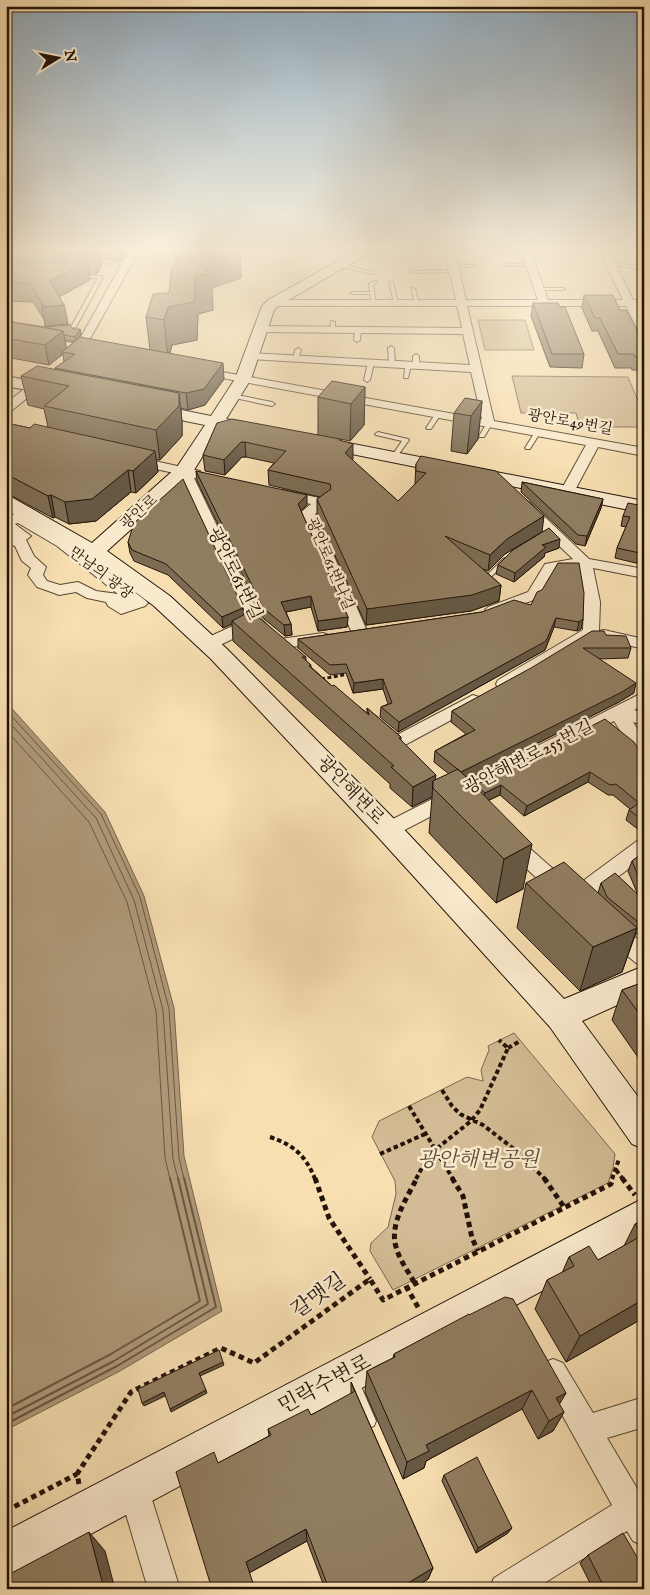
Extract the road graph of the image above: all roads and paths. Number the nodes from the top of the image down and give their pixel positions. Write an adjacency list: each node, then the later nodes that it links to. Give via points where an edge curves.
1 (75, 323): 5 (lane)
2 (94, 323): 9 (street)
3 (262, 323): 6 (main road, 광안로)
4 (466, 323): 7 (street)
5 (54, 329)
6 (260, 329): 7 (street, via 333,326 358,335); 12 (main road, 광안로)
7 (468, 331): 18 (street)
8 (6, 334): 9 (street)
9 (80, 348): 11 (street); 13 (street)
10 (391, 348): 16 (lane)
11 (109, 354)
12 (251, 356): 15 (street, via 297,355); 21 (main road, 광안로)
13 (67, 360)
14 (416, 361): 16 (street); 18 (street); 20 (lane, via 408,368)
15 (372, 363): 16 (street); 22 (lane)
16 (392, 364)
17 (186, 368): 21 (street, 광안로49번길)
18 (477, 369): 32 (street)
19 (54, 370): 24 (street)
20 (406, 377)
21 (243, 379): 26 (main road, 광안로); 30 (street, 광안로49번길)
22 (367, 380)
23 (6, 381): 24 (main road)
24 (35, 386): 25 (main road); 29 (street)
25 (70, 393)
26 (232, 396): 27 (lane); 31 (main road, 광안로)
27 (272, 404)
28 (133, 406): 31 (main road)
29 (6, 409)
30 (438, 414): 32 (street, 광안로49번길); 33 (lane)
31 (216, 422): 35 (main road); 44 (main road, 광안로)
32 (490, 424): 34 (street, 광안로49번길); 37 (lane)
33 (428, 428)
34 (537, 432): 39 (street, 광안로49번길); 40 (lane)
35 (270, 433)
36 (378, 434): 43 (lane, via 406,440)
37 (482, 436)
38 (299, 438): 43 (main road)
39 (594, 443): 41 (street, 광안로49번길); 48 (street)
40 (528, 448)
41 (644, 452)
42 (119, 457): 44 (street)
43 (394, 457): 46 (main road)
44 (184, 471): 45 (street); 52 (main road, 광안로); 58 (street, 광안로61번길)
45 (212, 478)
46 (496, 478): 48 (main road); 54 (street, via 547,533)
47 (267, 490): 60 (street, 광안로61번나길, via 323,502 307,513)
48 (567, 492): 50 (main road)
49 (6, 502): 52 (main road, 광안해변로)
50 (644, 507)
51 (6, 524): 51 (street, 만남의 광장, via 24,536 15,539 17,542 20,540 25,556 39,567 35,575 42,584 59,590 78,587 92,596 122,599 113,603 121,609 140,603 62,543 18,517)
52 (94, 552): 61 (main road, 광안해변로, via 162,601)
53 (508, 557): 56 (lane)
54 (584, 562): 55 (street); 57 (street, via 550,567 534,594); 59 (street, via 592,602)
55 (644, 574)
56 (489, 576)
57 (483, 614)
58 (255, 622): 61 (street); 62 (street, 광안로61번길)
59 (591, 632): 63 (street); 71 (street)
60 (349, 634): 62 (street); 65 (path)
61 (208, 644): 77 (main road, 광안해변로)
62 (280, 644): 66 (street, 광안로61번길)
63 (644, 644)
64 (356, 673): 65 (path)
65 (349, 674): 66 (path)
66 (321, 679)
67 (644, 698): 68 (street, 광안해변로255번길)
68 (618, 712): 69 (street); 73 (street); 74 (street, 광안해변로255번길)
69 (644, 719)
70 (382, 730): 71 (street)
71 (397, 742): 72 (street)
72 (410, 754)
73 (644, 755)
74 (451, 788): 75 (street); 77 (street, 광안해변로255번길)
75 (474, 809)
76 (496, 828): 79 (street)
77 (388, 830): 83 (main road, 광안해변로)
78 (644, 846): 79 (street)
79 (581, 905)
80 (602, 922): 81 (street)
81 (644, 957)
82 (644, 979): 83 (main road, via 581,1005)
83 (561, 1017): 90 (main road, 광안해변로)
84 (499, 1040): 86 (path)
85 (520, 1041): 86 (path)
86 (508, 1048): 89 (path, via 480,1110)
87 (442, 1090): 89 (path, via 452,1106)
88 (409, 1106): 91 (path)
89 (471, 1120): 93 (path); 97 (path, via 514,1149 545,1179)
90 (644, 1133)
91 (425, 1134): 93 (path); 94 (path)
92 (270, 1137): 100 (path, via 296,1147 306,1158 330,1219)
93 (435, 1150): 99 (path, via 463,1196 472,1239); 101 (path, via 425,1162 400,1213 394,1233 396,1248)
94 (380, 1154)
95 (619, 1159): 96 (path, 갈맷길)
96 (616, 1170): 97 (path, 갈맷길, via 610,1184); 98 (path)
97 (564, 1207): 99 (path, 갈맷길)
98 (641, 1208): 103 (main road, 민락수변로, via 513,1302)
99 (478, 1250): 101 (path, 갈맷길)
100 (370, 1279): 101 (path, 갈맷길, via 382,1300); 108 (path, 갈맷길, via 254,1363 221,1348 131,1392)
101 (414, 1282)
102 (539, 1347): 105 (street)
103 (348, 1373): 106 (lane); 107 (main road, 민락수변로)
104 (644, 1412): 105 (street)
105 (586, 1430): 110 (street)
106 (374, 1434)
107 (132, 1487): 108 (main road, 민락수변로); 112 (street)
108 (81, 1493): 109 (path, 갈맷길); 111 (main road, 민락수변로)
109 (6, 1511)
110 (638, 1520): 113 (street)
111 (6, 1555)
112 (164, 1589)
113 (505, 1589)

